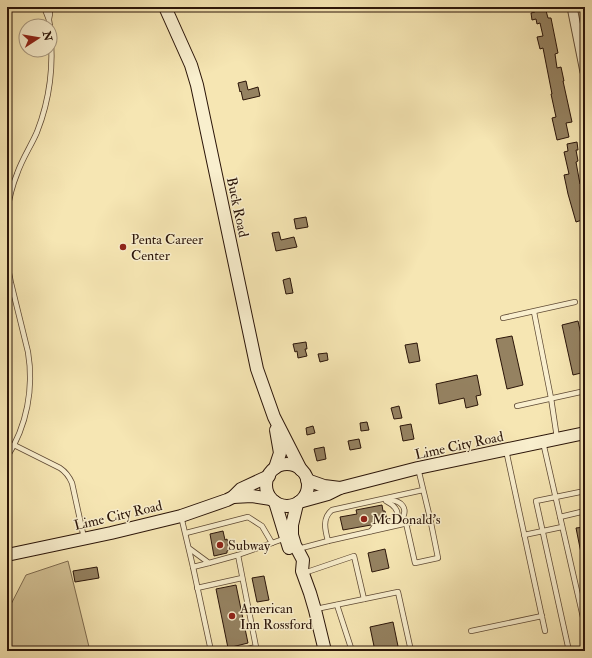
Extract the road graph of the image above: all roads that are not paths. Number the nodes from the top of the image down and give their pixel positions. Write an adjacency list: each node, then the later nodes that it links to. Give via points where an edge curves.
1 (44, 7): 5 (lane)
2 (49, 7): 6 (lane)
3 (165, 7): 17 (street, Buck Road, via 194,74 257,369)
4 (572, 7): 8 (street)
5 (48, 18)
6 (49, 18)
7 (52, 58): 9 (lane, via 48,99 17,174)
8 (585, 72)
9 (7, 212)
10 (7, 263): 21 (lane, via 30,369 27,408)
11 (574, 302): 12 (lane)
12 (534, 312): 13 (lane); 15 (lane)
13 (503, 318)
14 (585, 391): 15 (lane)
15 (551, 398): 16 (lane); 19 (lane)
16 (517, 406)
17 (274, 417): 25 (street, Buck Road, via 280,453); 26 (street, Buck Road)
18 (585, 433): 19 (street, Lime City Road)
19 (558, 439): 20 (street, Lime City Road)
20 (543, 442): 22 (street, Lime City Road); 30 (lane)
21 (14, 445): 23 (lane); 48 (lane, via 66,472 72,483)
22 (506, 450): 24 (street, Lime City Road); 46 (lane)
23 (7, 457)
24 (418, 468): 27 (street, Lime City Road); 28 (lane)
25 (272, 472): 26 (street, via 281,465 288,464 297,467); 31 (street, Lime City Road, via 241,489); 32 (street, via 266,485)
26 (304, 475): 27 (street, Lime City Road, via 324,486); 34 (street, via 308,488)
27 (340, 488): 34 (street, Lime City Road)
28 (423, 490): 35 (lane); 39 (lane)
29 (585, 491): 30 (lane)
30 (555, 496): 38 (lane); 43 (lane, via 536,501)
31 (233, 497): 32 (street, Lime City Road, via 252,496); 37 (street, Lime City Road)
32 (273, 501): 34 (street, via 287,506); 47 (street)
33 (386, 501): 35 (lane, via 344,510); 40 (lane, via 397,510 397,519); 40 (lane, via 398,502 404,509 401,520)
34 (298, 503): 51 (street, via 292,525 292,535)
35 (338, 508): 49 (lane, via 332,510 325,522)
36 (585, 511): 38 (lane)
37 (181, 516): 45 (lane); 48 (street, Lime City Road)
38 (560, 516): 42 (lane)
39 (430, 518): 41 (lane); 41 (lane, via 438,558 415,563)
40 (393, 523): 44 (lane, via 374,527)
41 (406, 523): 44 (lane)
42 (562, 527): 43 (lane); 64 (lane)
43 (542, 531): 46 (lane); 72 (lane)
44 (369, 532): 49 (lane)
45 (186, 533): 50 (lane, via 248,518 262,526); 52 (lane)
46 (524, 535): 63 (lane)
47 (286, 538): 50 (lane); 57 (street, via 297,568)
48 (84, 539): 53 (street, Lime City Road)
49 (328, 541): 51 (lane)
50 (272, 543): 54 (lane)
51 (297, 549): 57 (street, via 303,560)
52 (190, 550): 55 (lane); 56 (lane)
53 (7, 555)
54 (238, 555): 55 (lane); 58 (lane)
55 (209, 563): 56 (lane)
56 (193, 567): 59 (lane)
57 (302, 572): 60 (lane, via 354,556); 62 (street)
58 (242, 578): 59 (lane); 68 (lane, via 256,647)
59 (197, 588): 67 (lane)
60 (364, 599): 61 (lane); 71 (lane, via 398,592)
61 (337, 605): 62 (lane); 70 (lane)
62 (315, 610): 69 (street)
63 (542, 616): 65 (lane); 66 (lane)
64 (585, 626)
65 (471, 631)
66 (545, 631)
67 (211, 651)
68 (240, 651)
69 (325, 651)
70 (352, 651)
71 (411, 651)
72 (569, 651)

